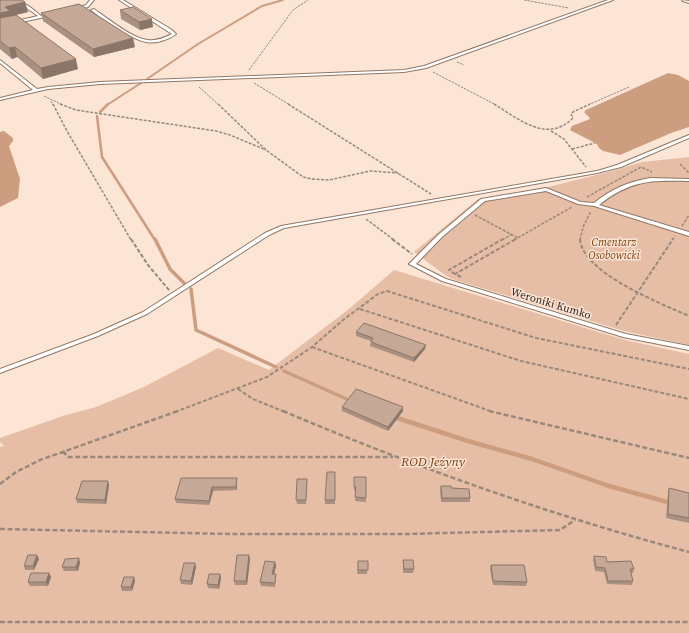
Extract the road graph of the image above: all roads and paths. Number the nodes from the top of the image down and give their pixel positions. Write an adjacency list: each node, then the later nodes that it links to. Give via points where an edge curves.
1 (12, 0): 13 (lane)
2 (92, 0): 9 (lane, via 87,6)
3 (120, 0): 10 (lane, via 174,34 162,40 146,41)
4 (308, 0): 17 (path, via 293,10 257,62)
5 (524, 0): 11 (path)
6 (612, 0): 11 (lane)
7 (684, 0): 8 (lane)
8 (689, 2)
9 (72, 10)
10 (93, 10)
11 (582, 10): 16 (lane)
12 (56, 13): 13 (lane)
13 (41, 17): 14 (lane)
14 (12, 23)
15 (0, 61): 20 (lane)
16 (414, 69): 17 (lane); 23 (path, via 439,74 538,129)
17 (244, 76): 20 (lane, via 100,83); 31 (path)
18 (199, 87): 27 (path)
19 (629, 87): 23 (path, via 573,112 573,118 563,127)
20 (37, 91): 21 (lane); 22 (path)
21 (0, 99)
22 (50, 100): 27 (path, via 76,110 216,131); 47 (path, via 123,227 153,273)
23 (551, 131): 26 (path, via 564,139)
24 (689, 136): 30 (lane, via 619,166)
25 (595, 143): 26 (path)
26 (572, 149): 30 (path)
27 (266, 150): 31 (path, via 310,179 334,180 376,171)
28 (680, 164): 29 (path)
29 (689, 172)
30 (590, 173): 33 (lane)
31 (401, 174): 33 (path, via 429,191)
32 (689, 180): 35 (lane, via 657,179 629,183)
33 (436, 199): 37 (lane)
34 (578, 204): 42 (path)
35 (595, 205): 36 (lane, via 580,203 546,189 483,200); 39 (lane); 46 (path, via 581,232 580,245 596,266)
36 (469, 212): 40 (path); 52 (lane, Weroniki Kumko, via 412,264 444,280 618,334)
37 (359, 213): 43 (path); 47 (lane, via 275,230)
38 (689, 215): 39 (path)
39 (679, 231): 41 (lane); 46 (path)
40 (512, 234): 42 (path); 44 (path, via 450,270)
41 (689, 234)
42 (518, 238): 44 (path)
43 (412, 254)
44 (455, 274): 45 (path)
45 (464, 279)
46 (637, 292): 49 (path); 50 (path, via 616,323)
47 (173, 294): 54 (lane, via 145,313 96,335)
48 (360, 309): 51 (path); 53 (path, via 378,294 388,291 536,338); 56 (path, via 521,362)
49 (689, 316)
50 (623, 327)
51 (312, 347): 55 (path, via 267,376); 59 (path, via 487,411)
52 (689, 348)
53 (689, 369)
54 (0, 371)
55 (237, 388): 57 (path, via 158,419); 58 (path, via 253,399)
56 (689, 398)
57 (63, 451): 58 (path, via 68,457); 60 (path, via 16,472)
58 (395, 456): 61 (path)
59 (689, 458)
60 (0, 484)
61 (574, 520): 62 (path, via 560,530 406,534 231,534); 63 (path)
62 (0, 529)
63 (689, 552)
64 (0, 622): 65 (path)
65 (689, 622)

